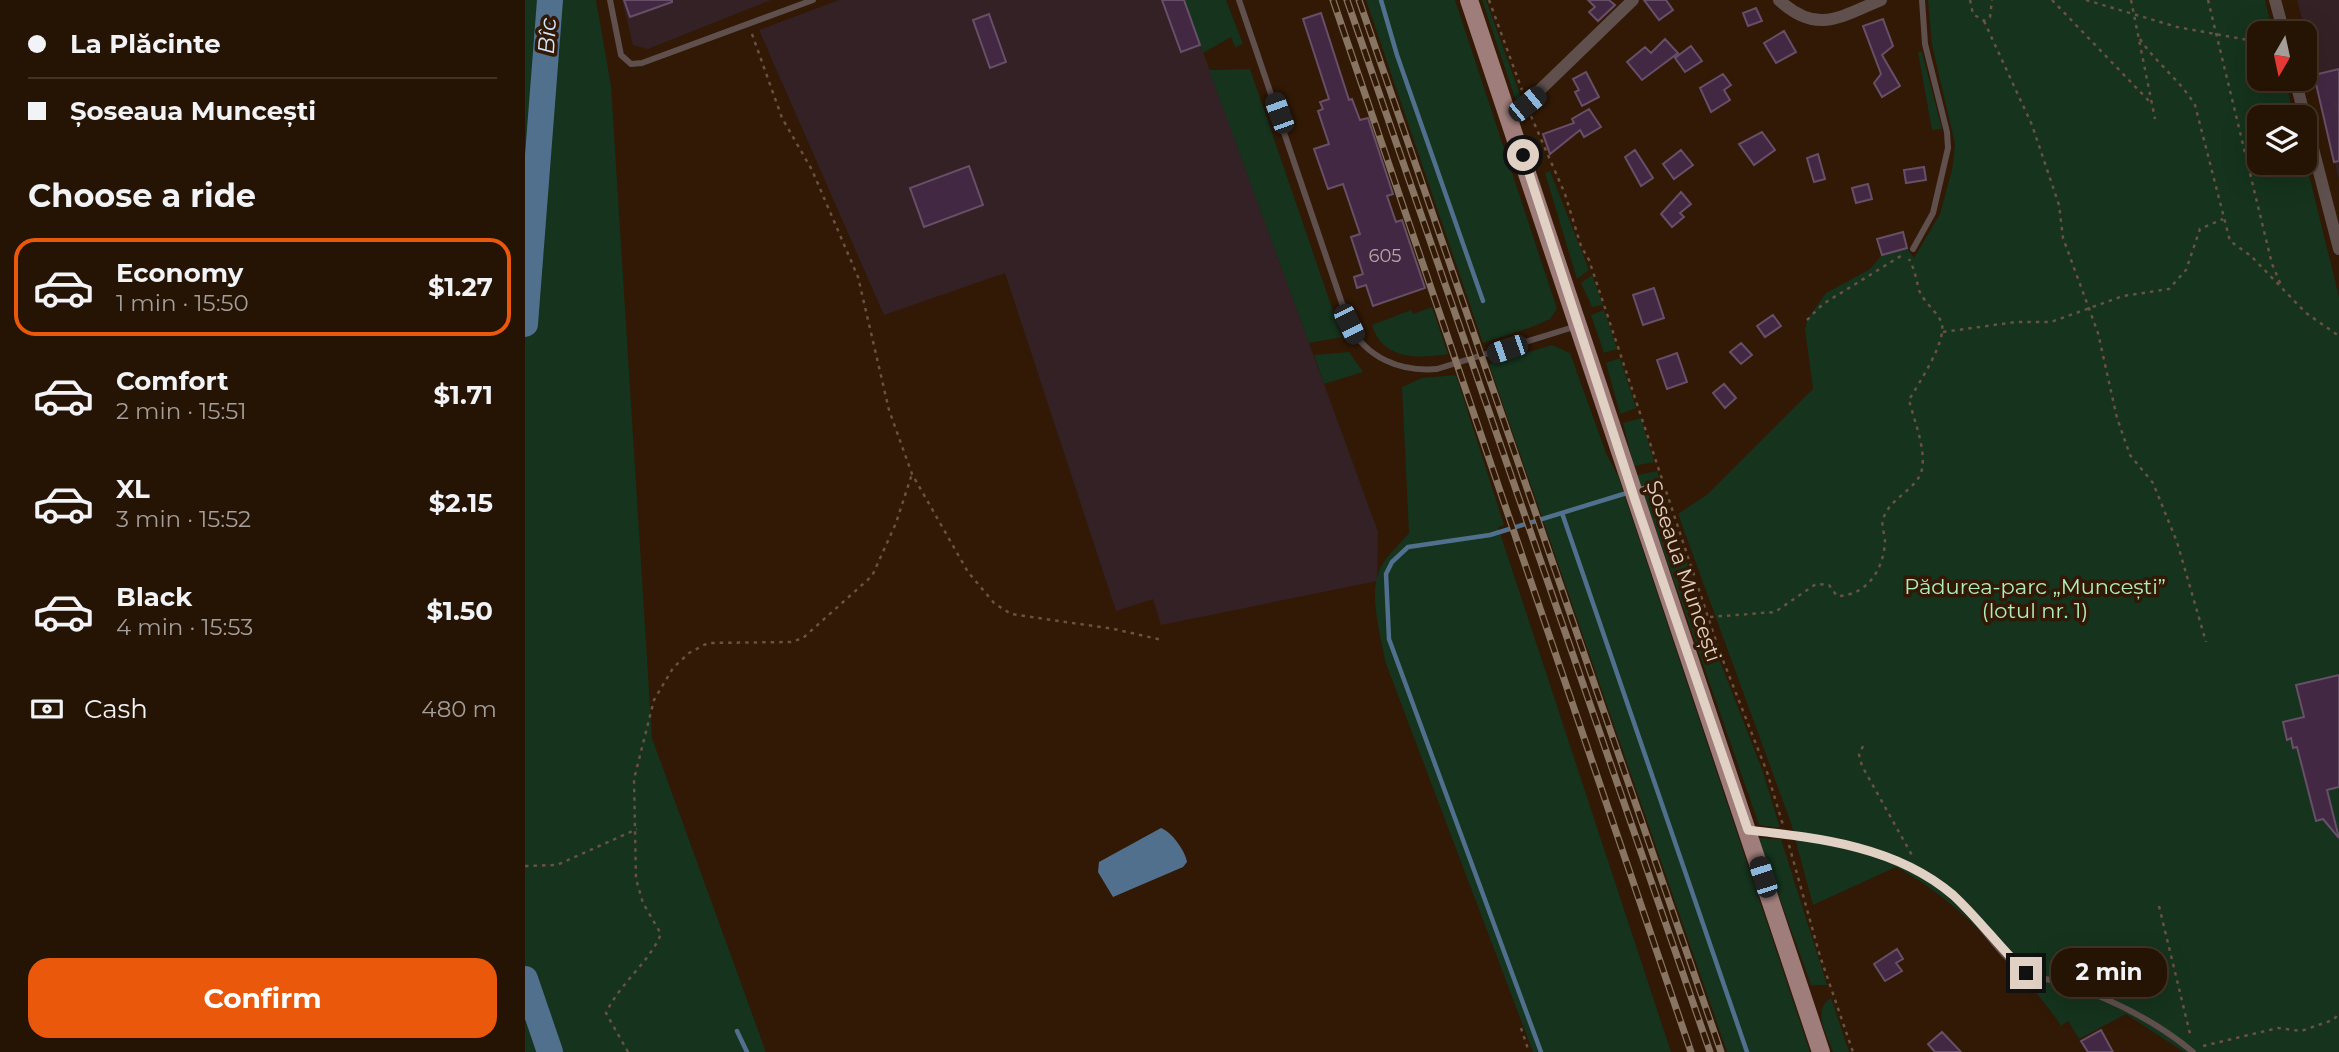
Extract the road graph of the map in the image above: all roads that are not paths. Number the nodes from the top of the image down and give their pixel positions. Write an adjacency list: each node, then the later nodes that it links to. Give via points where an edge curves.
1 (610, 0): 2 (lane, via 621,55 631,64)
2 (813, 0)
3 (1239, 0): 15 (lane, via 1349,324 1368,350 1400,366 1437,369)
4 (1469, 0): 12 (main road, Șoseaua Muncești)
5 (1633, 0): 12 (street)
6 (1779, 0): 7 (street, via 1819,22)
7 (1881, 0)
8 (1922, 0): 13 (lane, via 1926,49 1949,140 1933,213)
9 (2275, 0): 10 (street)
10 (2281, 21)
11 (2298, 91): 14 (street)
12 (1510, 119): 15 (main road, Șoseaua Muncești)
13 (1913, 249)
14 (2339, 249)
15 (1579, 326): 16 (main road, Șoseaua Muncești)
16 (1748, 830): 17 (main road, Șoseaua Muncești); 18 (lane, via 1820,837 1861,847 1913,871 1952,895 2026,973 2127,1009)
17 (1821, 1052)
18 (2193, 1052)

